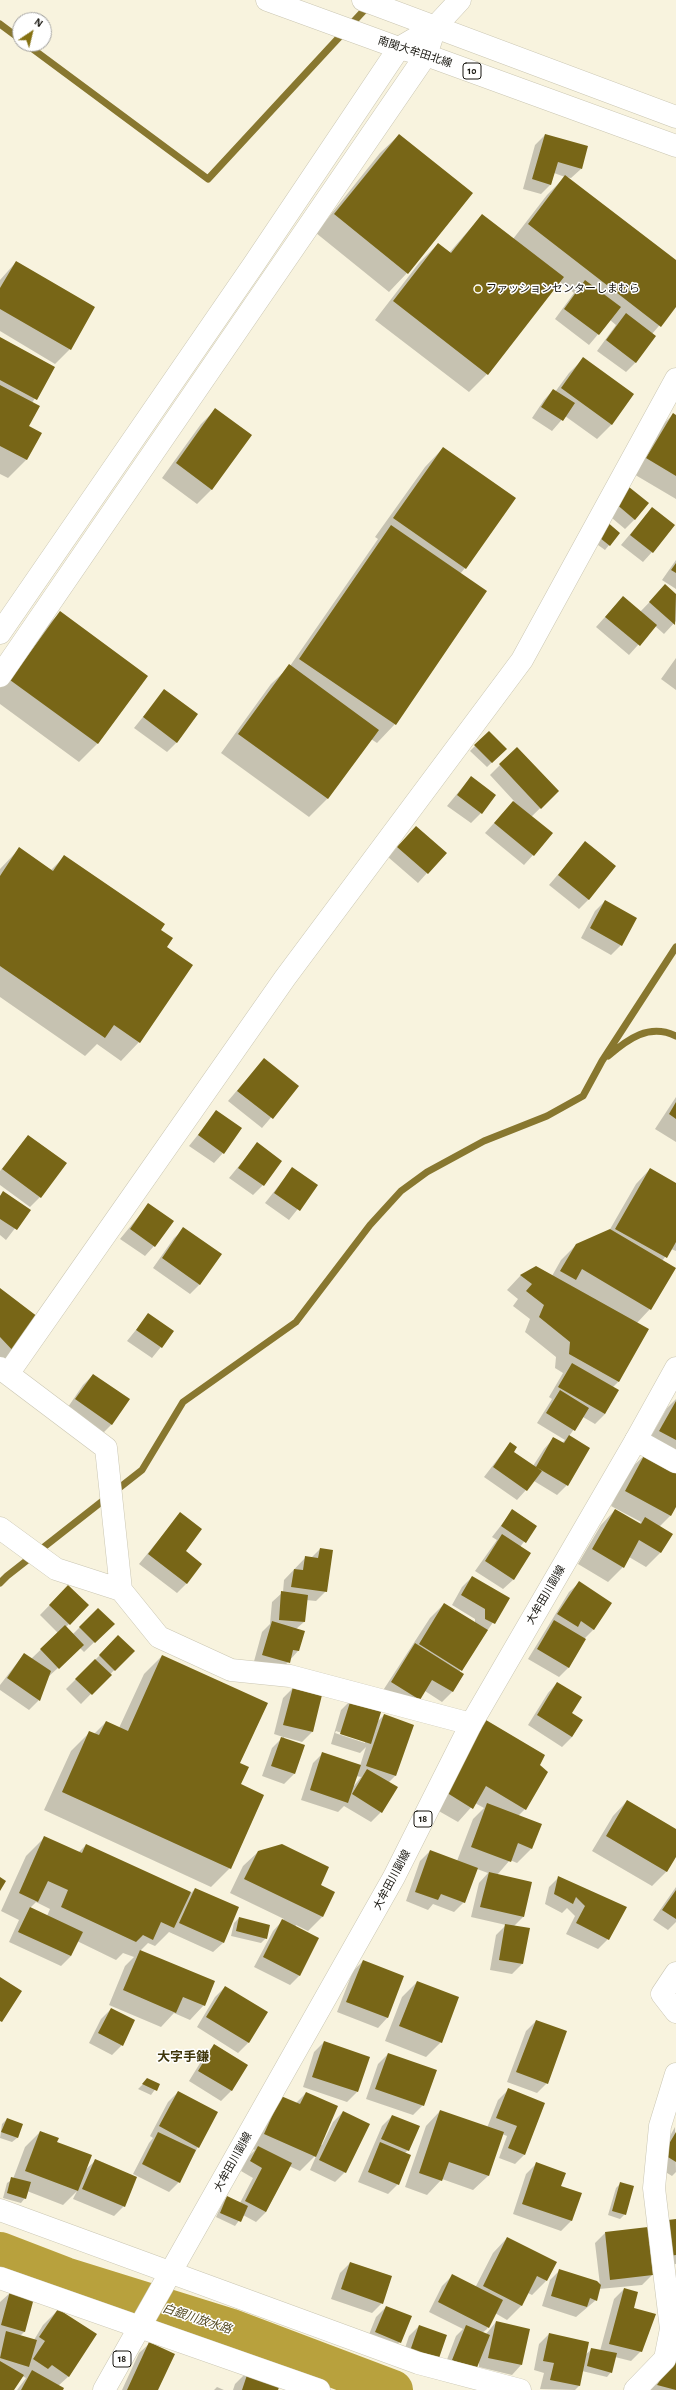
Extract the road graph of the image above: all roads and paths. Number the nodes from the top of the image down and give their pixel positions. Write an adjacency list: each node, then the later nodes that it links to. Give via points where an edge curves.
1 (267, 0): 5 (street, 南関大牟田北線 / 10)
2 (364, 0): 4 (street)
3 (460, 0): 4 (street)
4 (435, 27): 5 (street); 6 (street); 7 (street)
5 (399, 48): 6 (street, 南関大牟田北線 / 10); 10 (street)
6 (426, 54): 8 (street, 南関大牟田北線 / 10); 11 (street)
7 (676, 117)
8 (676, 146)
9 (676, 379): 13 (street, via 522,660 285,978)
10 (0, 633)
11 (0, 676)
12 (676, 1368): 14 (street, 大牟田川副線 / 18)
13 (4, 1371): 17 (street, via 106,1448)
14 (636, 1440): 15 (street); 18 (street, 大牟田川副線 / 18)
15 (676, 1462)
16 (0, 1528): 17 (street, via 56,1569)
17 (121, 1590): 18 (street, via 159,1636 231,1670 290,1676)
18 (470, 1724): 23 (street, 大牟田川副線 / 18, via 394,1878)
19 (676, 1973): 20 (street, via 662,1994)
20 (676, 2012)
21 (676, 2074): 29 (street, via 660,2126 654,2188 671,2329 665,2359)
22 (0, 2210): 23 (street)
23 (169, 2276): 25 (street, 大牟田川副線 / 18); 28 (street, via 418,2363)
24 (0, 2278): 25 (street)
25 (140, 2326): 26 (street, 大牟田川副線 / 18); 27 (street)
26 (104, 2390)
27 (319, 2390)
28 (520, 2390)
29 (634, 2390)

